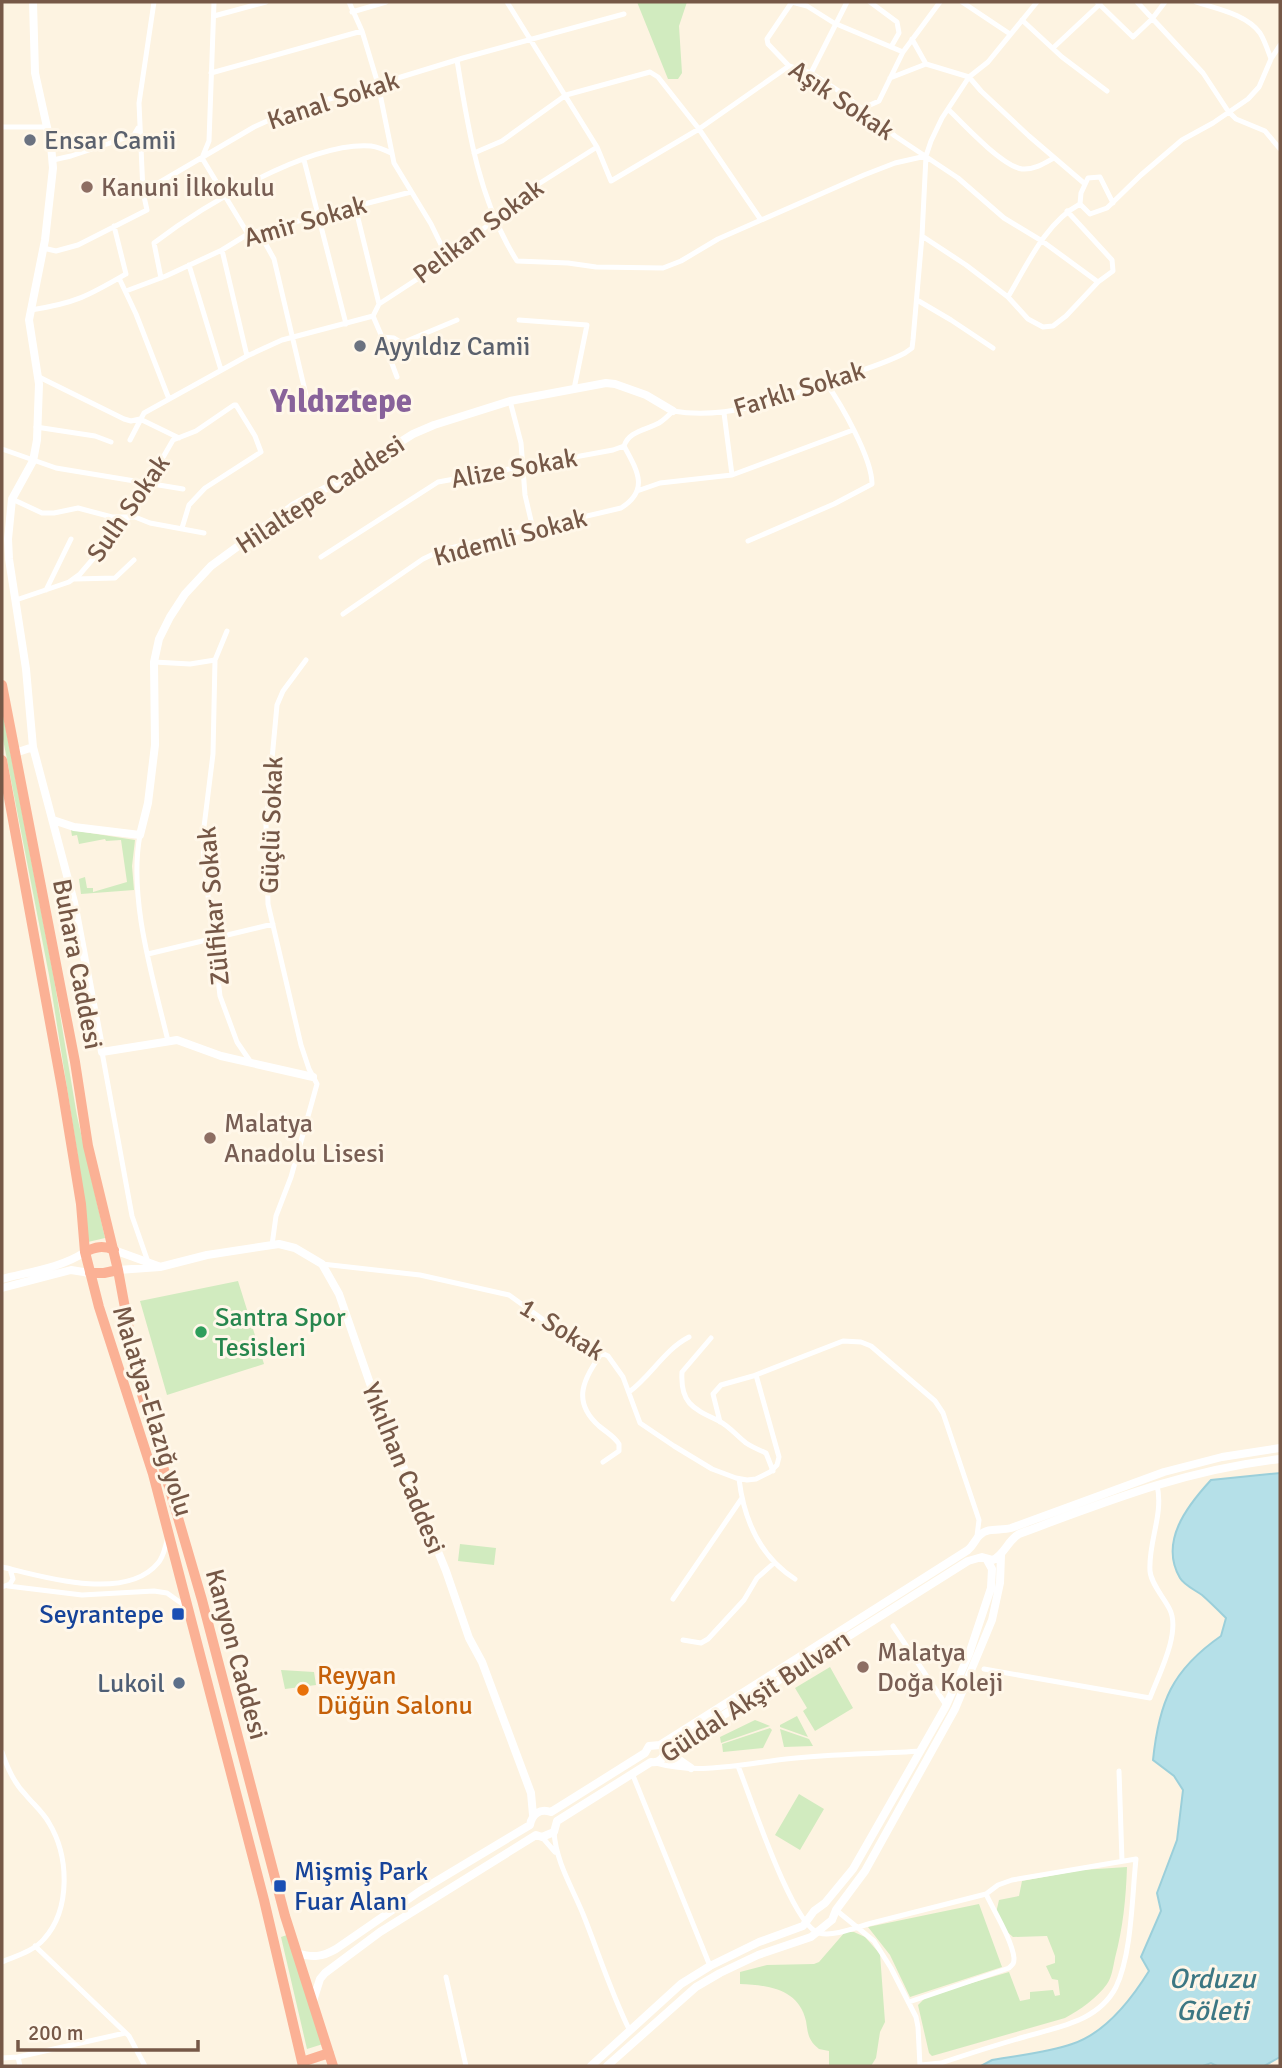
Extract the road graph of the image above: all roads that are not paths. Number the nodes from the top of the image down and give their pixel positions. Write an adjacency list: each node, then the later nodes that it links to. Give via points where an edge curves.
1 (33, 2): 49 (street, via 35,74)
2 (153, 2): 50 (street)
3 (214, 2): 22 (street)
4 (266, 2): 22 (street)
5 (349, 2): 20 (street)
6 (386, 2): 20 (street)
7 (507, 2): 29 (street)
8 (792, 2): 19 (street); 37 (street, Aşık Sokak, via 767,39)
9 (814, 2): 19 (street)
10 (846, 2): 25 (street)
11 (870, 2): 31 (street, via 897,22 899,33)
12 (940, 2): 28 (street)
13 (962, 2): 27 (street)
14 (1037, 2): 24 (street)
15 (1137, 2): 23 (street)
16 (1165, 2): 23 (street)
17 (1196, 2): 34 (street, via 1253,26)
18 (1098, 3): 23 (street, via 1133,37); 32 (street)
19 (807, 6): 25 (street)
20 (352, 12): 26 (street)
21 (624, 14): 29 (street, Kanal Sokak)
22 (214, 16): 38 (street)
23 (1152, 19): 47 (street, via 1203,73)
24 (1022, 20): 27 (street); 32 (street)
25 (834, 23): 31 (street); 39 (street)
26 (362, 31): 38 (street); 42 (street)
27 (1010, 34): 40 (street)
28 (912, 39): 33 (street); 36 (street)
29 (533, 41): 35 (street, Kanal Sokak); 44 (street)
30 (1280, 45): 34 (street)
31 (891, 47): 33 (street)
32 (1053, 48): 43 (street)
33 (904, 52): 41 (street)
34 (1270, 59): 47 (street, via 1255,92)
35 (457, 60): 42 (street, Kanal Sokak); 55 (street)
36 (926, 64): 40 (street); 41 (street)
37 (789, 66): 39 (street, Aşık Sokak); 51 (street)
38 (211, 73): 57 (street, via 209,141)
39 (811, 73): 46 (street, Aşık Sokak)
40 (969, 77): 45 (street); 58 (street)
41 (889, 79): 46 (street, via 879,101)
42 (378, 84): 54 (street); 57 (street, Kanal Sokak, via 273,117)
43 (1107, 91)
44 (566, 95): 51 (street, via 654,72); 52 (street); 55 (street, via 502,141)
45 (948, 108): 56 (street); 58 (street, via 989,149 1014,166 1038,166)
46 (861, 109): 56 (street, Aşık Sokak)
47 (1228, 111): 53 (street, via 1265,131); 65 (street, via 1172,147)
48 (2, 127): 49 (street)
49 (46, 127): 59 (street)
50 (138, 128): 59 (street, via 134,135); 62 (street)
51 (699, 129): 52 (street, via 611,181); 71 (street)
52 (597, 147): 70 (street, Pelikan Sokak)
53 (1280, 149)
54 (391, 153): 60 (street, via 370,146 352,147); 63 (street)
55 (474, 153): 70 (street)
56 (926, 156): 71 (street, via 881,168); 74 (street); 75 (street, Aşık Sokak, via 1004,218)
57 (202, 158): 62 (street, Kanal Sokak); 64 (street)
58 (1054, 158): 61 (street)
59 (53, 160): 76 (street)
60 (304, 160): 64 (street); 69 (street)
61 (1085, 184): 65 (street, via 1092,176 1100,177); 66 (street)
62 (143, 192): 72 (street, via 147,210)
63 (411, 192): 67 (street, Amir Sokak); 78 (street)
64 (225, 196): 73 (street); 81 (street, via 154,243)
65 (1113, 203): 66 (street, via 1090,214)
66 (1080, 204): 68 (street)
67 (355, 206): 69 (street, Amir Sokak); 86 (street)
68 (1068, 211): 75 (street); 82 (street, via 1112,260 1113,271)
69 (317, 217): 73 (street, Amir Sokak); 91 (street)
70 (495, 217): 71 (street, via 517,261 620,268 663,268); 78 (street, Pelikan Sokak)
71 (761, 220)
72 (114, 226): 76 (street, via 78,245 56,251); 80 (street, via 126,274)
73 (251, 233): 77 (street, Amir Sokak); 92 (street, via 264,241 274,259)
74 (922, 236): 84 (street); 85 (street)
75 (1042, 241): 82 (street, Aşık Sokak); 84 (street)
76 (43, 248): 87 (street)
77 (222, 250): 79 (street, Amir Sokak); 95 (street)
78 (448, 259): 86 (street, Pelikan Sokak)
79 (189, 265): 81 (street, Amir Sokak); 96 (street)
80 (119, 278): 83 (street); 87 (street, via 82,299)
81 (161, 278): 83 (street, Amir Sokak)
82 (1098, 282): 84 (street, via 1053,326 1042,327 1028,318)
83 (126, 291): 101 (street)
84 (1008, 297)
85 (917, 300): 94 (street); 99 (street, Farklı Sokak, via 912,348)
86 (379, 304): 88 (street)
87 (31, 310): 97 (street)
88 (373, 316): 91 (street); 93 (street)
89 (457, 320): 93 (street, via 402,343)
90 (519, 320): 100 (street, via 587,325)
91 (346, 324): 92 (street)
92 (293, 337): 95 (street); 104 (street)
93 (382, 337): 98 (street)
94 (993, 348)
95 (247, 356): 96 (street)
96 (221, 370): 101 (street)
97 (37, 376): 106 (street, via 124,419); 107 (street)
98 (397, 377)
99 (826, 383): 105 (street, Farklı Sokak); 108 (street)
100 (574, 389): 102 (street, Hilaltepe Caddesi); 103 (street, Hilaltepe Caddesi, via 615,384)
101 (169, 399): 106 (street)
102 (510, 401): 115 (street); 136 (street, Hilaltepe Caddesi, via 413,434 293,505 244,541 204,572 186,594 159,639)
103 (673, 411): 105 (street, Farklı Sokak); 112 (street, Alize Sokak, via 661,422 631,435)
104 (310, 412)
105 (724, 413): 116 (street)
106 (140, 419): 109 (street); 110 (street)
107 (36, 428): 111 (street); 114 (street)
108 (853, 430): 116 (street); 126 (street, via 872,484)
109 (179, 438): 117 (street, Sulh Sokak, via 173,440); 122 (street, Sulh Sokak, via 234,405 261,452 205,488 189,505)
110 (130, 440)
111 (111, 442)
112 (624, 446): 115 (street, Alize Sokak); 119 (street, via 638,474)
113 (2, 449): 114 (street)
114 (33, 461): 117 (street); 120 (street)
115 (524, 467): 123 (street); 127 (street, Alize Sokak, via 438,482)
116 (732, 475): 119 (street, via 660,483)
117 (148, 484): 118 (street); 121 (street, Sulh Sokak)
118 (183, 489)
119 (637, 491): 123 (street, Kıdemli Sokak, via 627,504 611,512)
120 (12, 499): 121 (street, via 42,513 78,508); 131 (street, via 8,539)
121 (128, 518): 122 (street); 129 (street, Sulh Sokak)
122 (182, 528): 124 (street)
123 (533, 529): 132 (street, Kıdemli Sokak, via 433,554)
124 (204, 533)
125 (71, 539): 130 (street)
126 (748, 541)
127 (321, 557)
128 (134, 559): 129 (street, via 115,578)
129 (75, 579): 130 (street, Sulh Sokak)
130 (46, 590): 131 (street, Sulh Sokak)
131 (16, 600): 138 (street)
132 (342, 614)
133 (227, 631): 134 (street, Zülfikar Sokak)
134 (215, 660): 136 (street); 144 (street, Zülfikar Sokak, via 213,754 203,846)
135 (306, 660): 143 (street, Güçlü Sokak, via 283,691 276,710 266,824 268,904)
136 (155, 662): 142 (street, Hilaltepe Caddesi, via 156,732)
137 (2, 685): 139 (highway, Buhara Caddesi)
138 (33, 747): 139 (street); 141 (street)
139 (15, 753): 151 (highway, Buhara Caddesi, via 88,1146)
140 (2, 760): 152 (highway, Malatya-Elazığ yolu, via 62,1088)
141 (54, 820): 142 (street); 147 (street)
142 (140, 835): 145 (street, via 136,877)
143 (273, 924): 144 (street); 149 (street, Güçlü Sokak, via 301,1045)
144 (214, 938): 145 (street); 148 (street, Zülfikar Sokak, via 220,996 237,1042)
145 (148, 954): 146 (street)
146 (168, 1041): 147 (street); 148 (street)
147 (102, 1052): 154 (street, via 132,1216)
148 (250, 1061): 149 (street)
149 (313, 1077): 150 (street, via 317,1088 276,1216)
150 (272, 1245): 153 (street, via 295,1248); 154 (street, via 160,1268)
151 (114, 1250): 152 (highway, via 97,1247); 154 (street); 155 (highway, Kanyon Caddesi)
152 (85, 1252): 156 (highway, Malatya-Elazığ yolu); 157 (street, via 59,1265)
153 (322, 1264): 161 (street, 1. Sokak, via 420,1275 509,1295 563,1334); 200 (street, Yıkılhan Caddesi, via 339,1294 373,1395)
154 (149, 1266): 155 (street)
155 (118, 1269): 156 (highway); 218 (highway, Kanyon Caddesi, via 139,1384)
156 (90, 1273): 158 (street, via 71,1270); 174 (highway, Malatya-Elazığ yolu)
157 (2, 1279)
158 (2, 1288)
159 (689, 1337): 163 (street)
160 (710, 1338): 164 (street, via 681,1378 688,1402)
161 (602, 1352): 163 (street, 1. Sokak, via 614,1362); 167 (street, via 582,1394 590,1416 619,1444 619,1451)
162 (756, 1375): 164 (street, via 721,1385 713,1394); 168 (street, via 778,1450); 172 (street, via 843,1340 871,1346 943,1413)
163 (629, 1392): 169 (street, 1. Sokak, via 636,1417 647,1429 712,1469)
164 (720, 1422): 168 (street, via 766,1453)
165 (1280, 1448): 170 (street, Güldal Akşit Bulvarı, via 1212,1459)
166 (1280, 1459): 170 (street, Güldal Akşit Bulvarı)
167 (603, 1462)
168 (773, 1471): 169 (street, via 756,1479)
169 (739, 1479): 171 (street)
170 (1155, 1479): 173 (street, Güldal Akşit Bulvarı); 176 (street, Güldal Akşit Bulvarı); 187 (street, via 1160,1503 1150,1574 1174,1624 1150,1698)
171 (741, 1498): 179 (street, via 749,1523); 183 (street)
172 (979, 1520): 173 (street); 175 (street)
173 (997, 1530): 175 (street, Güldal Akşit Bulvarı); 176 (street)
174 (169, 1535): 180 (street, via 160,1561 130,1580 57,1581); 184 (highway, Malatya-Elazığ yolu)
175 (976, 1540): 178 (street); 190 (street, Güldal Akşit Bulvarı)
176 (1007, 1542): 177 (street)
177 (1002, 1555): 178 (street, Güldal Akşit Bulvarı); 192 (street, via 992,1620)
178 (985, 1559): 188 (street, via 992,1569 992,1588); 189 (street, Güldal Akşit Bulvarı, via 968,1561)
179 (774, 1563): 181 (street); 186 (street, via 708,1639 701,1643)
180 (4, 1567): 182 (street, via 13,1578)
181 (795, 1579)
182 (5, 1587): 184 (street, via 82,1595 154,1591 167,1593)
183 (673, 1599)
184 (188, 1608): 229 (highway, Malatya-Elazığ yolu)
185 (893, 1626): 188 (street)
186 (683, 1640)
187 (984, 1669)
188 (946, 1706): 191 (street)
189 (676, 1745): 190 (street, Güldal Akşit Bulvarı); 197 (street, via 678,1759)
190 (663, 1751): 194 (street, Güldal Akşit Bulvarı, via 649,1746); 195 (street, Güldal Akşit Bulvarı); 197 (street)
191 (920, 1751): 192 (street); 196 (street); 210 (street, via 853,1869)
192 (933, 1751): 212 (street, via 865,1871)
193 (2, 1752): 217 (street, via 14,1779 54,1832 64,1873 64,1898 55,1923)
194 (645, 1753): 195 (street); 201 (street, Güldal Akşit Bulvarı)
195 (653, 1763): 197 (street); 199 (street, Güldal Akşit Bulvarı)
196 (738, 1766): 197 (street); 211 (street)
197 (687, 1768)
198 (1119, 1771): 208 (street)
199 (632, 1773): 203 (street, Güldal Akşit Bulvarı); 220 (street)
200 (531, 1793): 201 (street, Yıkılhan Caddesi); 202 (street, Yıkılhan Caddesi)
201 (548, 1811): 202 (street, Güldal Akşit Bulvarı); 203 (street)
202 (533, 1815): 204 (street)
203 (557, 1821): 205 (street)
204 (530, 1825): 206 (street); 218 (street, via 327,1954)
205 (554, 1832): 206 (street); 207 (street)
206 (539, 1836): 207 (street); 222 (street, via 335,1963 320,1979)
207 (555, 1852): 224 (street)
208 (1122, 1861): 209 (street, via 1012,1880); 236 (street, via 1136,1859 1128,1935 1116,1986 1104,2003 1069,2025)
209 (986, 1894): 215 (street); 223 (street, via 1011,1947 1013,1964)
210 (825, 1903): 212 (street); 213 (street)
211 (796, 1910): 213 (street); 214 (street)
212 (836, 1910): 215 (street); 216 (street)
213 (814, 1911): 214 (street)
214 (806, 1923): 216 (street); 220 (street)
215 (858, 1927): 216 (street); 223 (street, via 882,1952)
216 (817, 1933): 235 (street, via 705,1981)
217 (35, 1946): 219 (street); 225 (street)
218 (297, 1953): 222 (highway, Kanyon Caddesi)
219 (2, 1962)
220 (710, 1966): 224 (street, via 681,1984)
221 (446, 1977): 233 (street)
222 (313, 2001): 226 (highway, Kanyon Caddesi)
223 (909, 2002): 236 (street, via 918,2027)
224 (630, 2031): 234 (street)
225 (125, 2033): 227 (street); 231 (street)
226 (329, 2053): 229 (highway); 232 (highway, Kanyon Caddesi)
227 (18, 2057): 228 (street); 230 (street)
228 (2, 2058)
229 (302, 2065)
230 (20, 2066)
231 (145, 2066)
232 (332, 2066)
233 (466, 2066)
234 (591, 2066)
235 (607, 2066)
236 (920, 2066)

